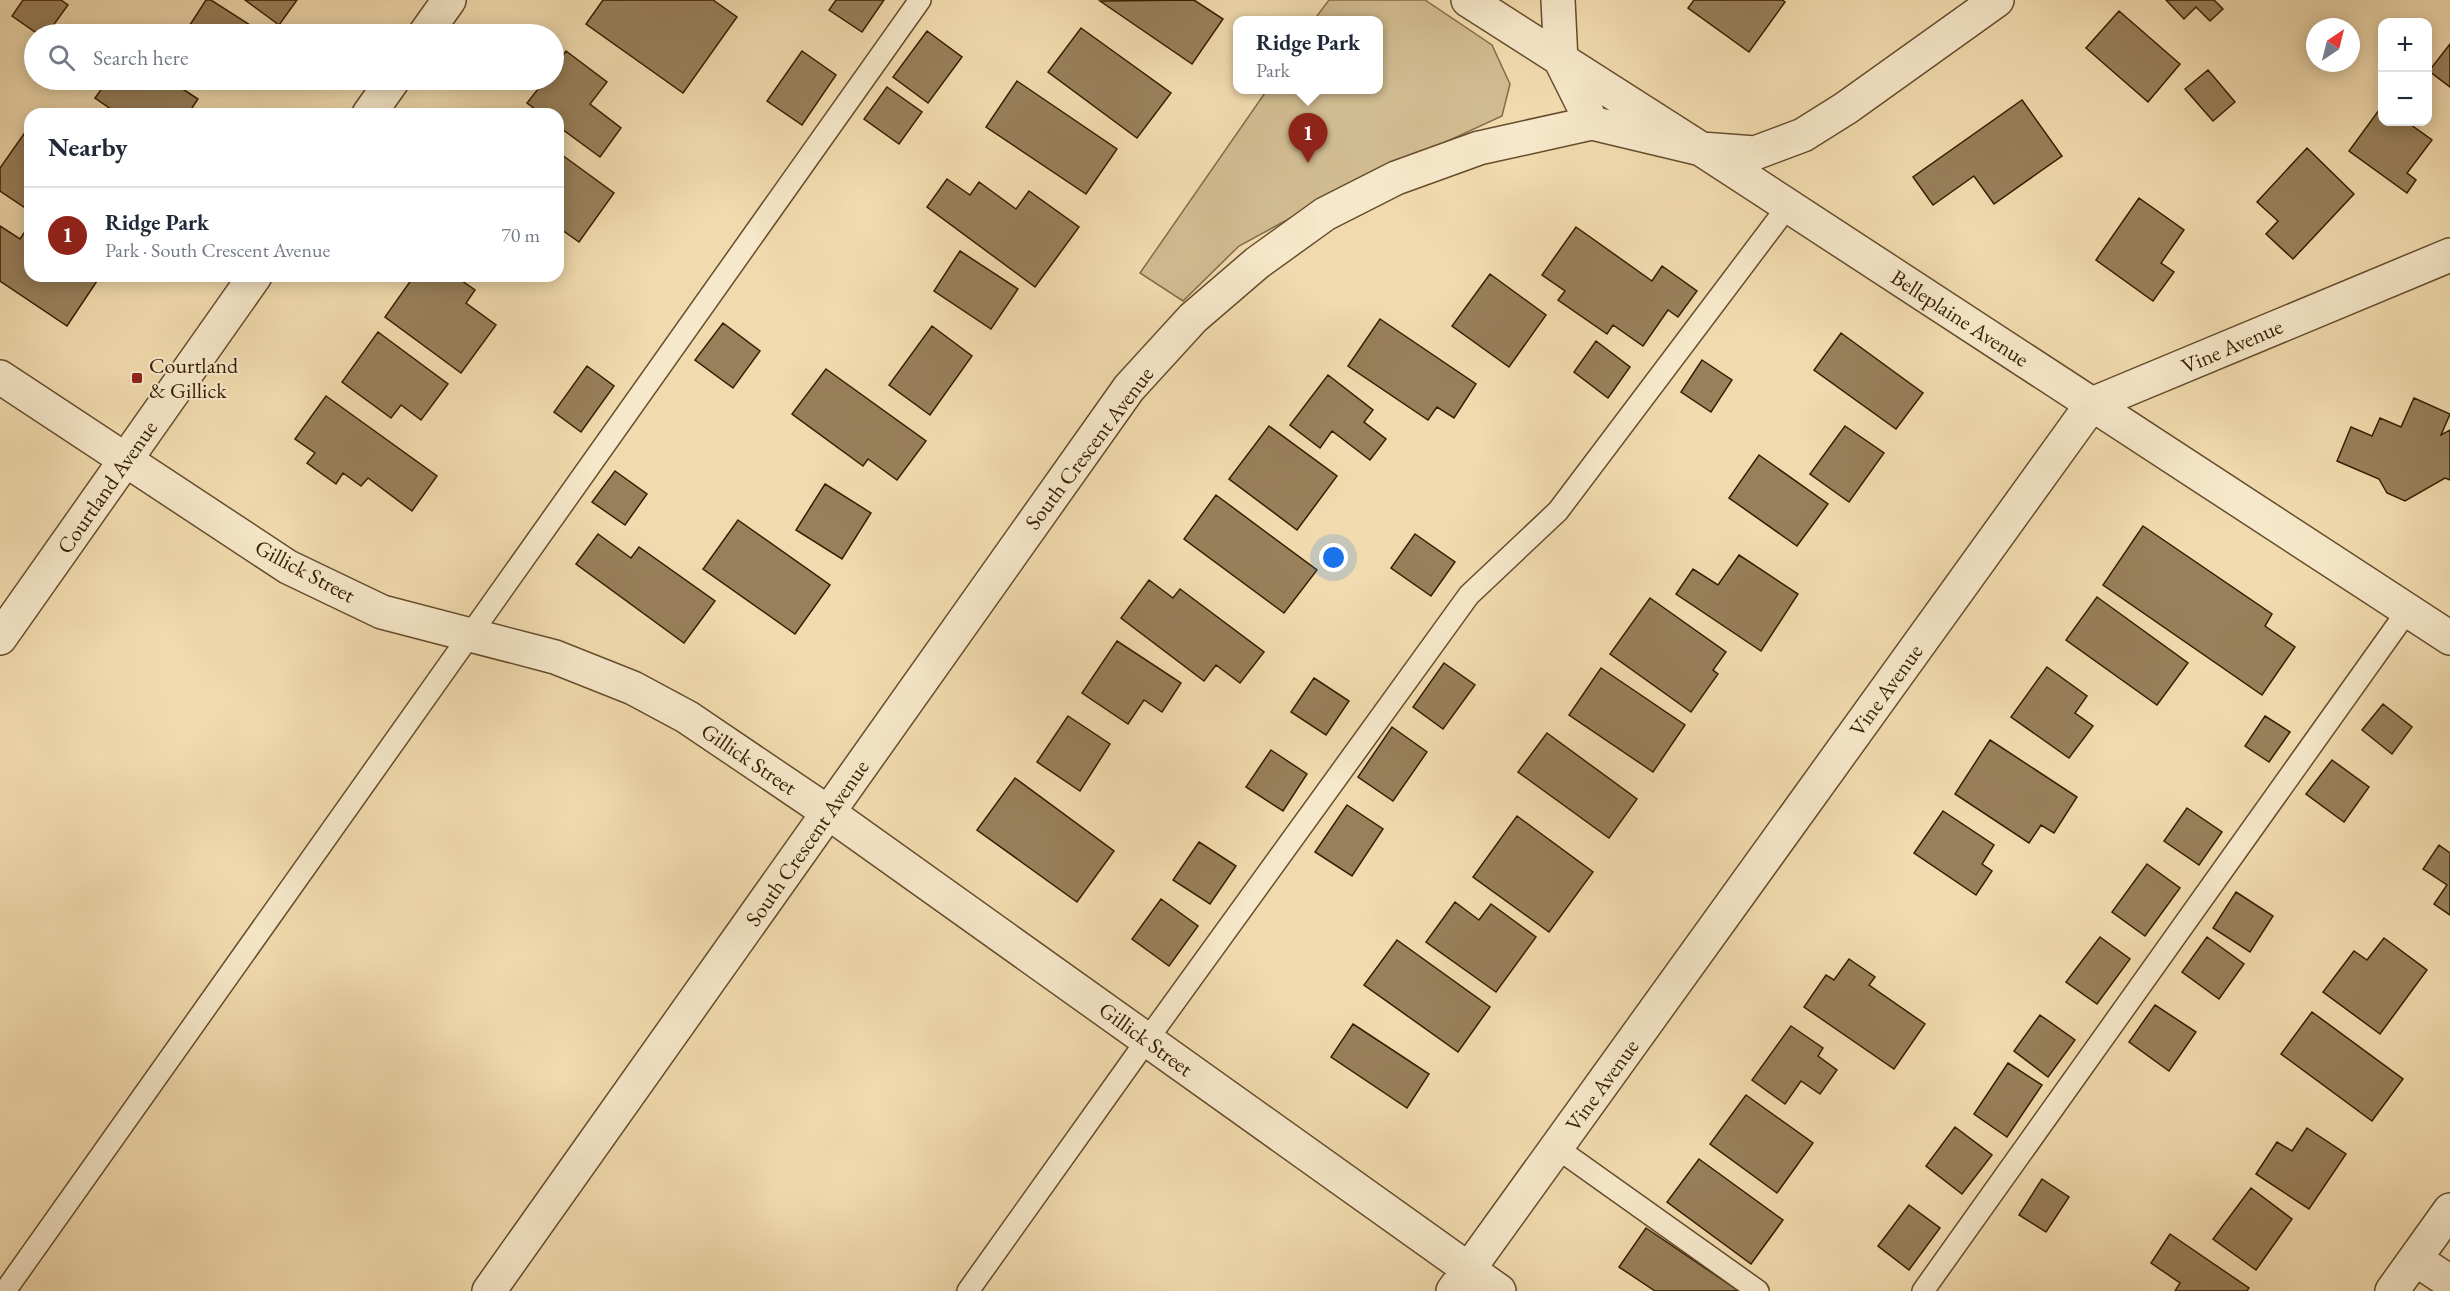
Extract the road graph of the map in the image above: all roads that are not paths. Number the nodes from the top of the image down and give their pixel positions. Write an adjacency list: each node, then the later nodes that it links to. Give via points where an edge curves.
1 (449, 0): 6 (street)
2 (920, 0): 19 (lane)
3 (1468, 0): 7 (street, Belleplaine Avenue)
4 (1558, 0): 7 (street)
5 (1997, 0): 11 (street, South Crescent Avenue, via 1803,135 1755,153)
6 (432, 24)
7 (1561, 61): 10 (street); 11 (street, Belleplaine Avenue)
8 (386, 90): 9 (street)
9 (373, 108)
10 (1592, 123): 11 (street, South Crescent Avenue); 22 (street, South Crescent Avenue, via 1479,148 1396,178 1326,214 1257,263 1193,318 1129,388)
11 (1701, 149): 12 (street, Belleplaine Avenue)
12 (1788, 206): 16 (street, Belleplaine Avenue); 23 (lane, via 1558,511 1469,595)
13 (2450, 255): 16 (street, Vine Avenue)
14 (251, 282): 17 (street, Courtland Avenue)
15 (0, 378): 17 (street, Gillick Street)
16 (2092, 404): 18 (street, Belleplaine Avenue); 24 (street, Vine Avenue)
17 (126, 460): 19 (street, Gillick Street, via 288,567 382,612); 20 (street, Courtland Avenue)
18 (2408, 610): 21 (street, Belleplaine Avenue); 34 (lane)
19 (471, 633): 22 (street, Gillick Street, via 555,657 633,688 687,717); 29 (lane)
20 (0, 638)
21 (2450, 638)
22 (829, 813): 23 (street, Gillick Street); 30 (street, South Crescent Avenue)
23 (1147, 1040): 27 (street, Gillick Street); 31 (lane)
24 (1557, 1148): 27 (street, Vine Avenue); 33 (lane)
25 (2450, 1210): 26 (street)
26 (2415, 1259): 28 (street); 35 (street)
27 (1461, 1280): 32 (street, Gillick Street)
28 (2450, 1282)
29 (5, 1291)
30 (489, 1291)
31 (968, 1291)
32 (1499, 1291)
33 (1758, 1291)
34 (1923, 1291)
35 (2392, 1291)

